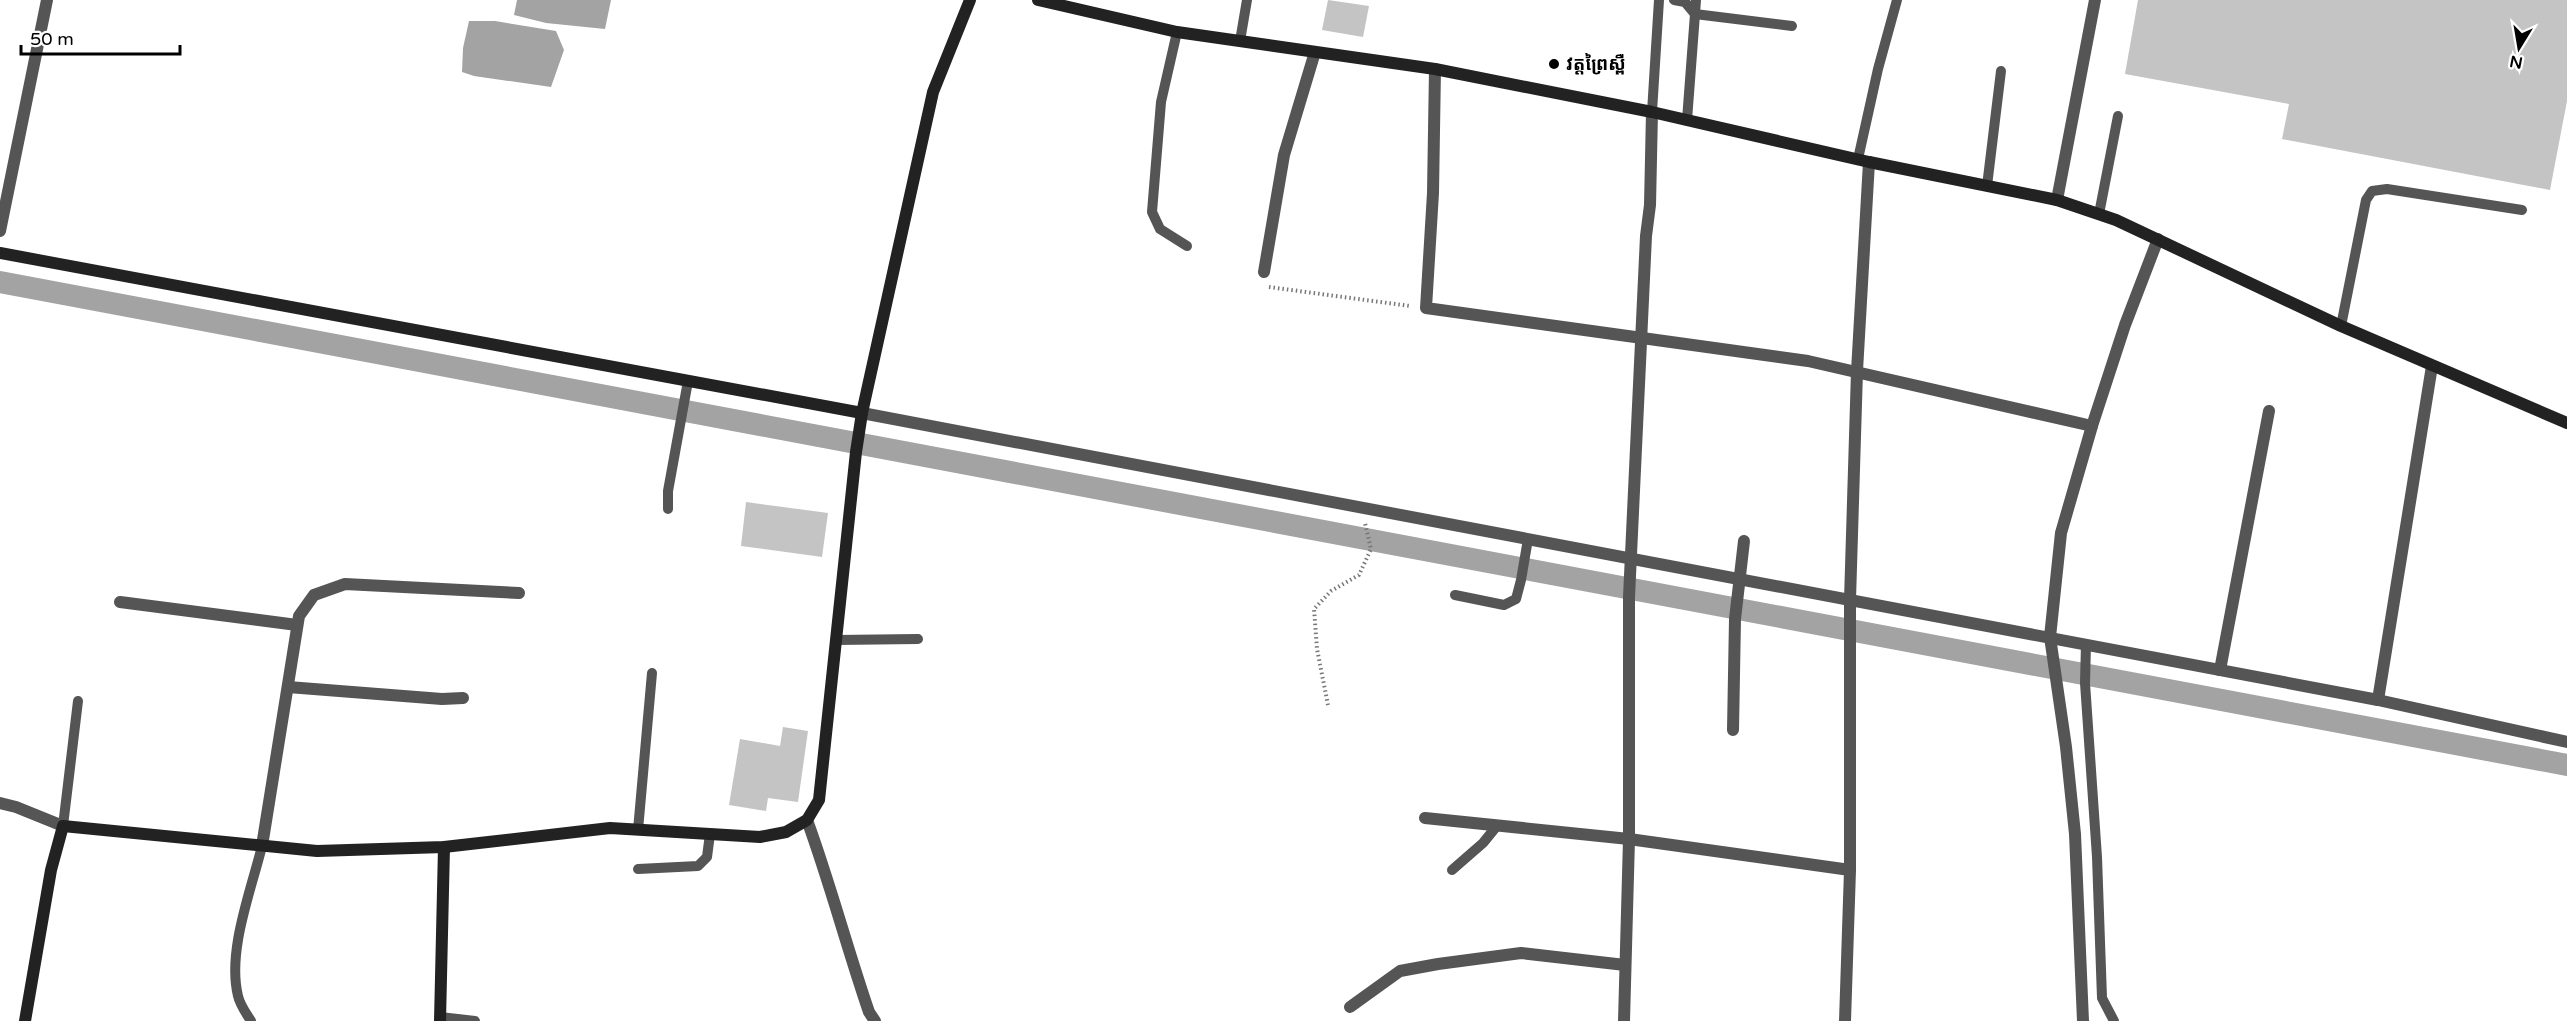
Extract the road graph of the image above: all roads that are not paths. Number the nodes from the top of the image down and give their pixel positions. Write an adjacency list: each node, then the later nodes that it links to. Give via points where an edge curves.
1 (47, 0): 25 (street)
2 (970, 0): 36 (street, via 933,92)
3 (1038, 0): 12 (street)
4 (1247, 0): 13 (lane)
5 (1659, 0): 17 (lane)
6 (1674, 0): 10 (lane, via 1685,2)
7 (1696, 0): 10 (lane)
8 (1897, 0): 20 (lane, via 1878,69)
9 (2095, 0): 22 (street)
10 (1695, 14): 11 (lane); 19 (lane)
11 (1792, 26)
12 (1178, 32): 13 (street); 27 (lane, via 1161,102 1152,212 1160,228)
13 (1240, 41): 14 (street)
14 (1315, 52): 15 (street); 29 (street, via 1284,155)
15 (1435, 69): 17 (street); 31 (street, via 1426,308)
16 (2001, 71): 21 (lane)
17 (1652, 112): 19 (street); 31 (street)
18 (2118, 116): 24 (lane)
19 (1687, 120): 20 (street)
20 (1864, 161): 21 (street); 33 (street)
21 (1987, 186): 22 (street)
22 (2057, 200): 24 (street)
23 (2522, 210): 30 (lane, via 2387,189 2372,191 2366,200)
24 (2099, 214): 26 (street)
25 (0, 231)
26 (2158, 239): 30 (street); 38 (street)
27 (1187, 246)
28 (0, 253): 34 (street)
29 (1264, 272)
30 (2342, 326): 32 (street)
31 (1642, 337): 33 (street); 42 (street)
32 (2432, 366): 37 (street); 57 (street)
33 (1857, 370): 38 (street); 46 (street)
34 (688, 381): 36 (street); 39 (lane)
35 (2269, 411): 53 (street)
36 (862, 413): 40 (street); 51 (street)
37 (2567, 423)
38 (2092, 426): 49 (street, via 2061,533)
39 (668, 509)
40 (1528, 539): 42 (street); 45 (lane, via 1516,599 1503,605)
41 (1743, 541): 43 (street)
42 (1632, 559): 43 (street); 68 (street)
43 (1739, 579): 46 (street); 59 (street)
44 (519, 593): 48 (street, via 345,584 314,595 298,616)
45 (1455, 596)
46 (1850, 600): 49 (street); 73 (street)
47 (120, 602): 48 (street)
48 (297, 626): 55 (street)
49 (2050, 638): 52 (street); 83 (street, via 2075,834)
50 (918, 639): 51 (lane)
51 (836, 640): 63 (street, via 819,800)
52 (2086, 644): 53 (street); 84 (lane, via 2102,998)
53 (2220, 670): 57 (street)
54 (652, 673): 66 (lane)
55 (288, 687): 56 (street); 69 (street)
56 (463, 698)
57 (2378, 700): 60 (street)
58 (78, 701): 64 (lane)
59 (1733, 730)
60 (2567, 742)
61 (0, 803): 64 (street)
62 (1425, 818): 65 (street)
63 (807, 820): 67 (street, via 786,832 760,837); 80 (street)
64 (63, 826): 69 (street); 77 (street, via 51,870)
65 (1496, 827): 68 (street); 72 (lane)
66 (638, 830): 67 (street); 70 (street, via 610,828)
67 (710, 834): 71 (lane, via 707,857 698,866)
68 (1629, 839): 73 (street); 74 (street)
69 (262, 846): 70 (street, via 317,851); 78 (lane, via 234,972 238,999)
70 (444, 847): 76 (street)
71 (638, 869)
72 (1452, 870)
73 (1850, 870): 82 (street)
74 (1625, 965): 75 (street, via 1521,953 1438,964 1400,971); 81 (street)
75 (1350, 1007)
76 (440, 1019): 79 (lane)
77 (25, 1021)
78 (251, 1021)
79 (475, 1021)
80 (875, 1021)
81 (1624, 1021)
82 (1845, 1021)
83 (2083, 1021)
84 (2114, 1021)

